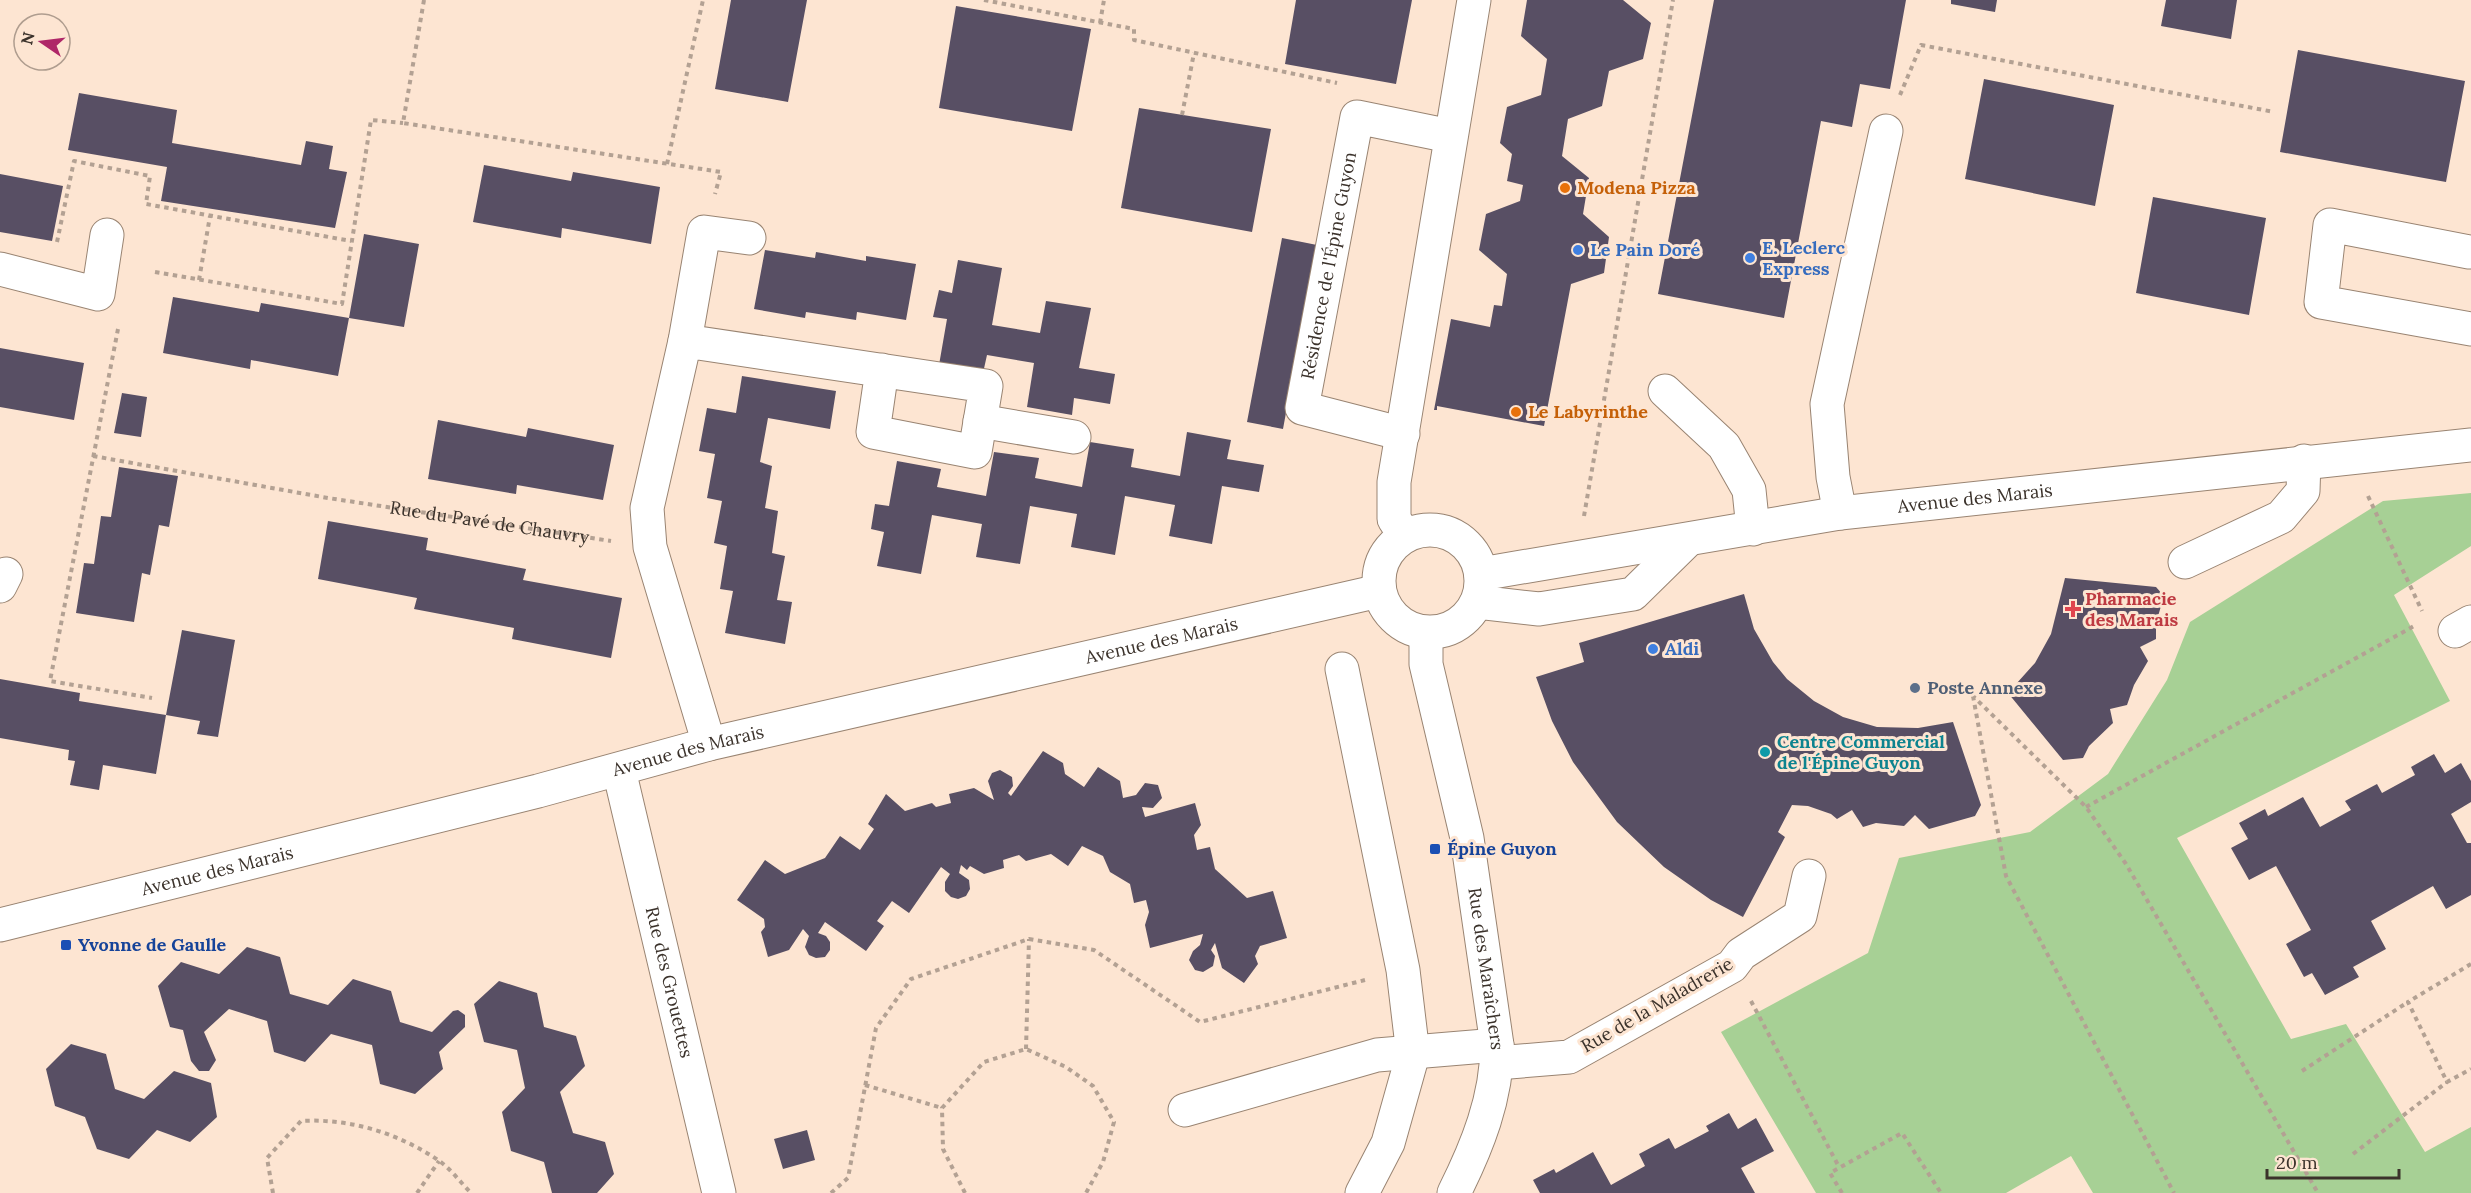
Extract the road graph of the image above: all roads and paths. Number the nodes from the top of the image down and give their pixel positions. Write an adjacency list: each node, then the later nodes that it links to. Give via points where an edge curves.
1 (424, 0): 13 (path)
2 (703, 0): 16 (path)
3 (984, 0): 7 (path)
4 (1104, 0): 8 (path)
5 (1474, 0): 15 (street)
6 (1673, 0): 40 (path, via 1585,516)
7 (1004, 2): 8 (path)
8 (1100, 23): 9 (path, via 1134,29 1134,40)
9 (1194, 53): 10 (path); 12 (path)
10 (1342, 84)
11 (2274, 112): 14 (path, via 1922,45)
12 (1182, 115)
13 (403, 123): 16 (path); 21 (path, via 371,120)
14 (1886, 131): 39 (street, via 1827,404)
15 (1450, 136): 33 (street); 33 (street, Résidence de l'Épine Guyon, via 1357,117 1302,408)
16 (667, 164): 18 (path, via 721,172)
17 (210, 216): 21 (path); 25 (path); 26 (path, via 146,204 150,176 74,161)
18 (704, 232): 20 (street); 29 (street)
19 (107, 235): 27 (street)
20 (749, 238)
21 (351, 241): 25 (path, via 342,304)
22 (2470, 253): 28 (street, via 2330,225 2321,302)
23 (0, 269): 26 (street)
24 (155, 272): 25 (path)
25 (199, 280)
26 (49, 281): 27 (street, via 98,294)
27 (101, 285): 36 (path, via 120,317)
28 (2471, 329)
29 (686, 341): 30 (street); 44 (street, via 647,508)
30 (882, 370): 32 (street, via 986,386); 32 (street, via 873,432 975,452)
31 (1665, 391): 41 (street, via 1724,446 1749,490)
32 (980, 421): 34 (street)
33 (1402, 434): 42 (street, via 1394,482 1394,519)
34 (1074, 437)
35 (2471, 445): 37 (street, Avenue des Marais)
36 (93, 456): 44 (path, Rue du Pavé de Chauvry, via 328,498); 50 (path, via 50,681)
37 (2304, 461): 39 (street, Avenue des Marais); 45 (street, via 2303,491 2281,517)
38 (2366, 492): 53 (path, via 2425,620)
39 (1840, 513): 41 (street, Avenue des Marais)
40 (1574, 518)
41 (1753, 530): 43 (street, Avenue des Marais)
42 (1405, 536): 46 (street, via 1429,530 1453,535 1476,558); 47 (street, via 1383,559)
43 (1688, 540): 46 (street, Avenue des Marais); 46 (street, via 1632,594 1539,609)
44 (650, 547): 51 (street)
45 (2185, 562)
46 (1479, 588): 48 (street, via 1468,615 1457,625)
47 (1379, 591): 48 (street, via 1391,615 1401,624); 51 (street, Avenue des Marais)
48 (1426, 633): 63 (street, Rue des Maraîchers, via 1426,664 1467,838)
49 (1342, 669): 59 (street)
50 (152, 698)
51 (709, 744): 52 (street, Avenue des Marais)
52 (619, 770): 55 (street, Avenue des Marais); 76 (street, Rue des Grouettes)
53 (2086, 807): 84 (path, via 1972,695 2006,876); 85 (path, via 2126,864)
54 (1809, 876): 58 (street, Rue de la Maladrerie, via 1800,916 1741,954)
55 (0, 925)
56 (1029, 939): 59 (path, via 1094,950 1200,1022); 61 (path); 67 (path, via 911,979 876,1028)
57 (2471, 964): 60 (path)
58 (1732, 966): 63 (street, Rue de la Maladrerie, via 1569,1057); 72 (path)
59 (1404, 970): 62 (street)
60 (2408, 1002): 65 (path); 66 (path)
61 (1026, 1049): 68 (path, via 984,1062); 79 (path, via 1066,1066 1093,1086 1114,1122 1103,1162)
62 (1413, 1054): 63 (street, Rue de la Maladrerie); 69 (street, Rue de la Maladrerie, via 1377,1055); 80 (street, via 1388,1143)
63 (1497, 1054): 81 (street, Rue des Maraîchers, via 1488,1111 1476,1150)
64 (2471, 1069): 66 (path)
65 (2302, 1071)
66 (2447, 1082): 70 (path)
67 (865, 1085): 68 (path); 77 (path, via 848,1178)
68 (942, 1108): 78 (path, via 943,1149)
69 (1185, 1110)
70 (2353, 1154)
71 (439, 1161): 73 (path, via 376,1129 324,1120 301,1121 267,1158); 74 (path); 75 (path)
72 (1839, 1167): 82 (path, via 1830,1173); 83 (path, via 1902,1133)
73 (273, 1193)
74 (417, 1193)
75 (471, 1193)
76 (720, 1193)
77 (831, 1193)
78 (965, 1193)
79 (1086, 1193)
80 (1362, 1193)
81 (1454, 1193)
82 (1842, 1193)
83 (1941, 1193)
84 (2175, 1193)
85 (2318, 1193)

